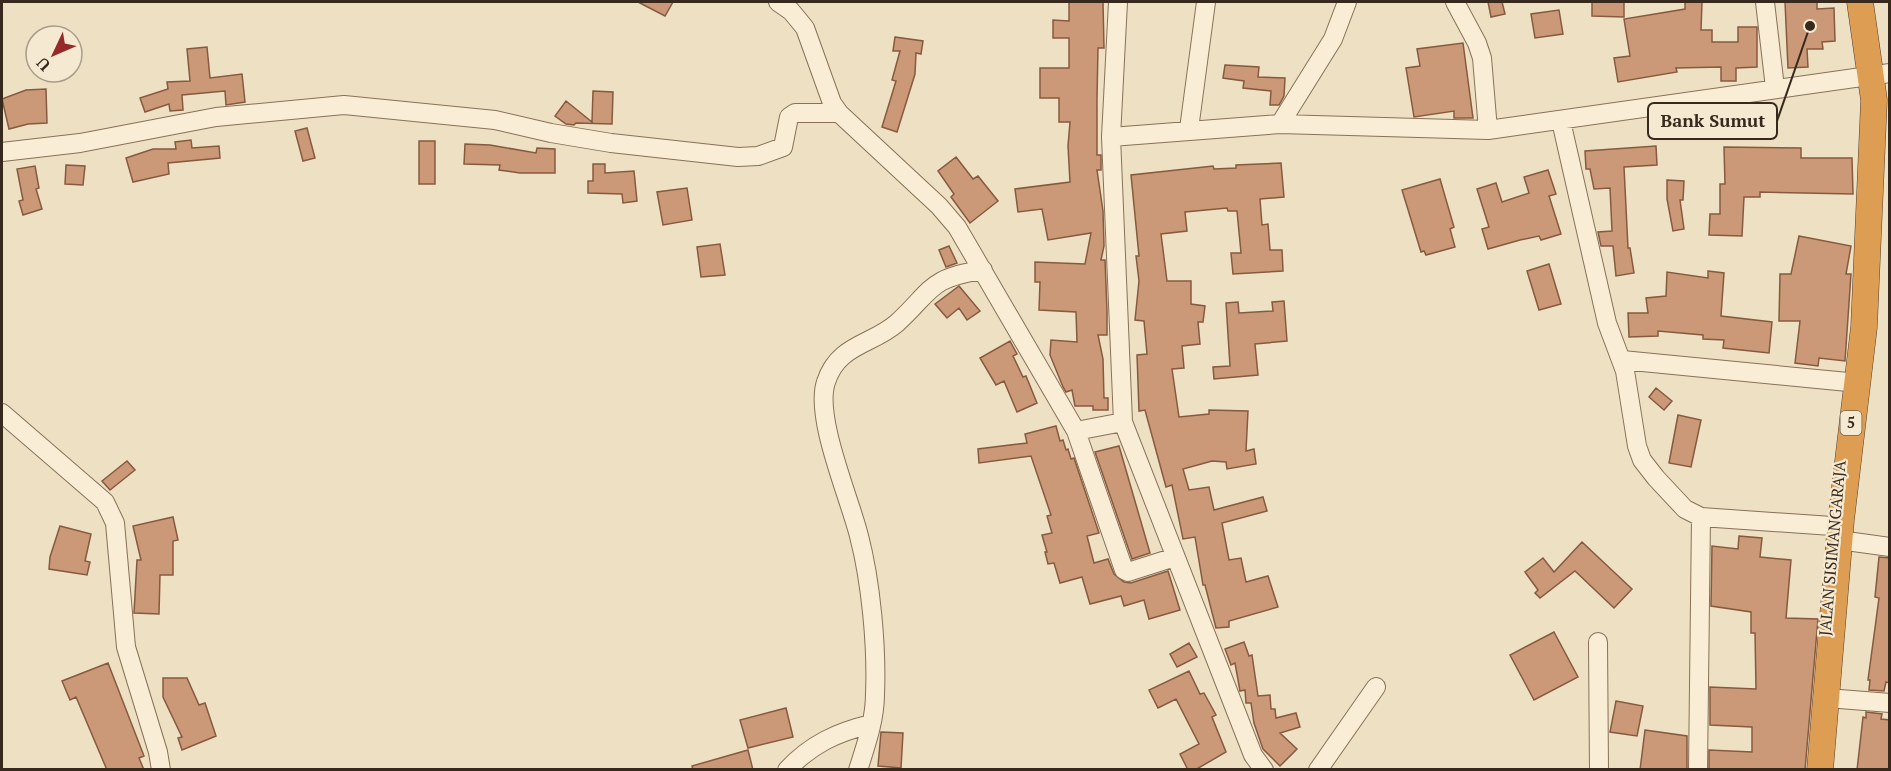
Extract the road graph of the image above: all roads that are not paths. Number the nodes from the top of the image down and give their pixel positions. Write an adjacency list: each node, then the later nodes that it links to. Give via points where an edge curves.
1 (778, 2): 10 (street, via 805,28)
2 (1118, 2): 15 (street)
3 (1206, 2): 13 (street)
4 (1347, 2): 12 (street, via 1333,39)
5 (1455, 2): 14 (street, via 1482,58)
6 (1766, 2): 9 (street)
7 (1860, 2): 8 (highway, JALAN SISIMANGARAJA / 5)
8 (1879, 75): 9 (street); 19 (highway, JALAN SISIMANGARAJA / 5, via 1862,99 1856,327); 24 (highway, JALAN SISIMANGARAJA / 5, via 1874,100 1864,327)
9 (1775, 88): 11 (street)
10 (838, 113): 16 (street, via 795,113 789,117 783,147 738,158 551,134 495,120 344,105 216,117 80,143); 17 (street, via 939,206)
11 (1561, 120): 14 (street); 18 (street, via 1607,323)
12 (1280, 124): 13 (street); 14 (street)
13 (1189, 129): 15 (street)
14 (1488, 129)
15 (1111, 137): 21 (street)
16 (2, 152)
17 (983, 270): 22 (street); 31 (street, via 958,274 930,286 896,324 846,352 826,381 822,406 860,537 870,597 876,695)
18 (1622, 360): 19 (street); 23 (street, via 1642,460 1685,509)
19 (1848, 382): 24 (highway, JALAN SISIMANGARAJA / 5)
20 (2, 413): 32 (street, via 105,502 115,523 126,647)
21 (1123, 422): 22 (street); 26 (street)
22 (1076, 431): 26 (street, via 1125,570)
23 (1701, 517): 24 (street); 38 (street)
24 (1835, 533): 25 (street); 29 (highway, JALAN SISIMANGARAJA / 5); 39 (highway, JALAN SISIMANGARAJA / 5)
25 (1890, 547)
26 (1174, 557): 35 (street, via 1253,754)
27 (1598, 642): 37 (street)
28 (1376, 687): 36 (street)
29 (1827, 698): 30 (street); 40 (highway, JALAN SISIMANGARAJA / 5)
30 (1890, 704)
31 (871, 724): 33 (street, via 842,731 816,745); 34 (street)
32 (161, 770)
33 (788, 770)
34 (858, 770)
35 (1264, 770)
36 (1318, 770)
37 (1599, 770)
38 (1698, 770)
39 (1812, 770)
40 (1820, 770)

